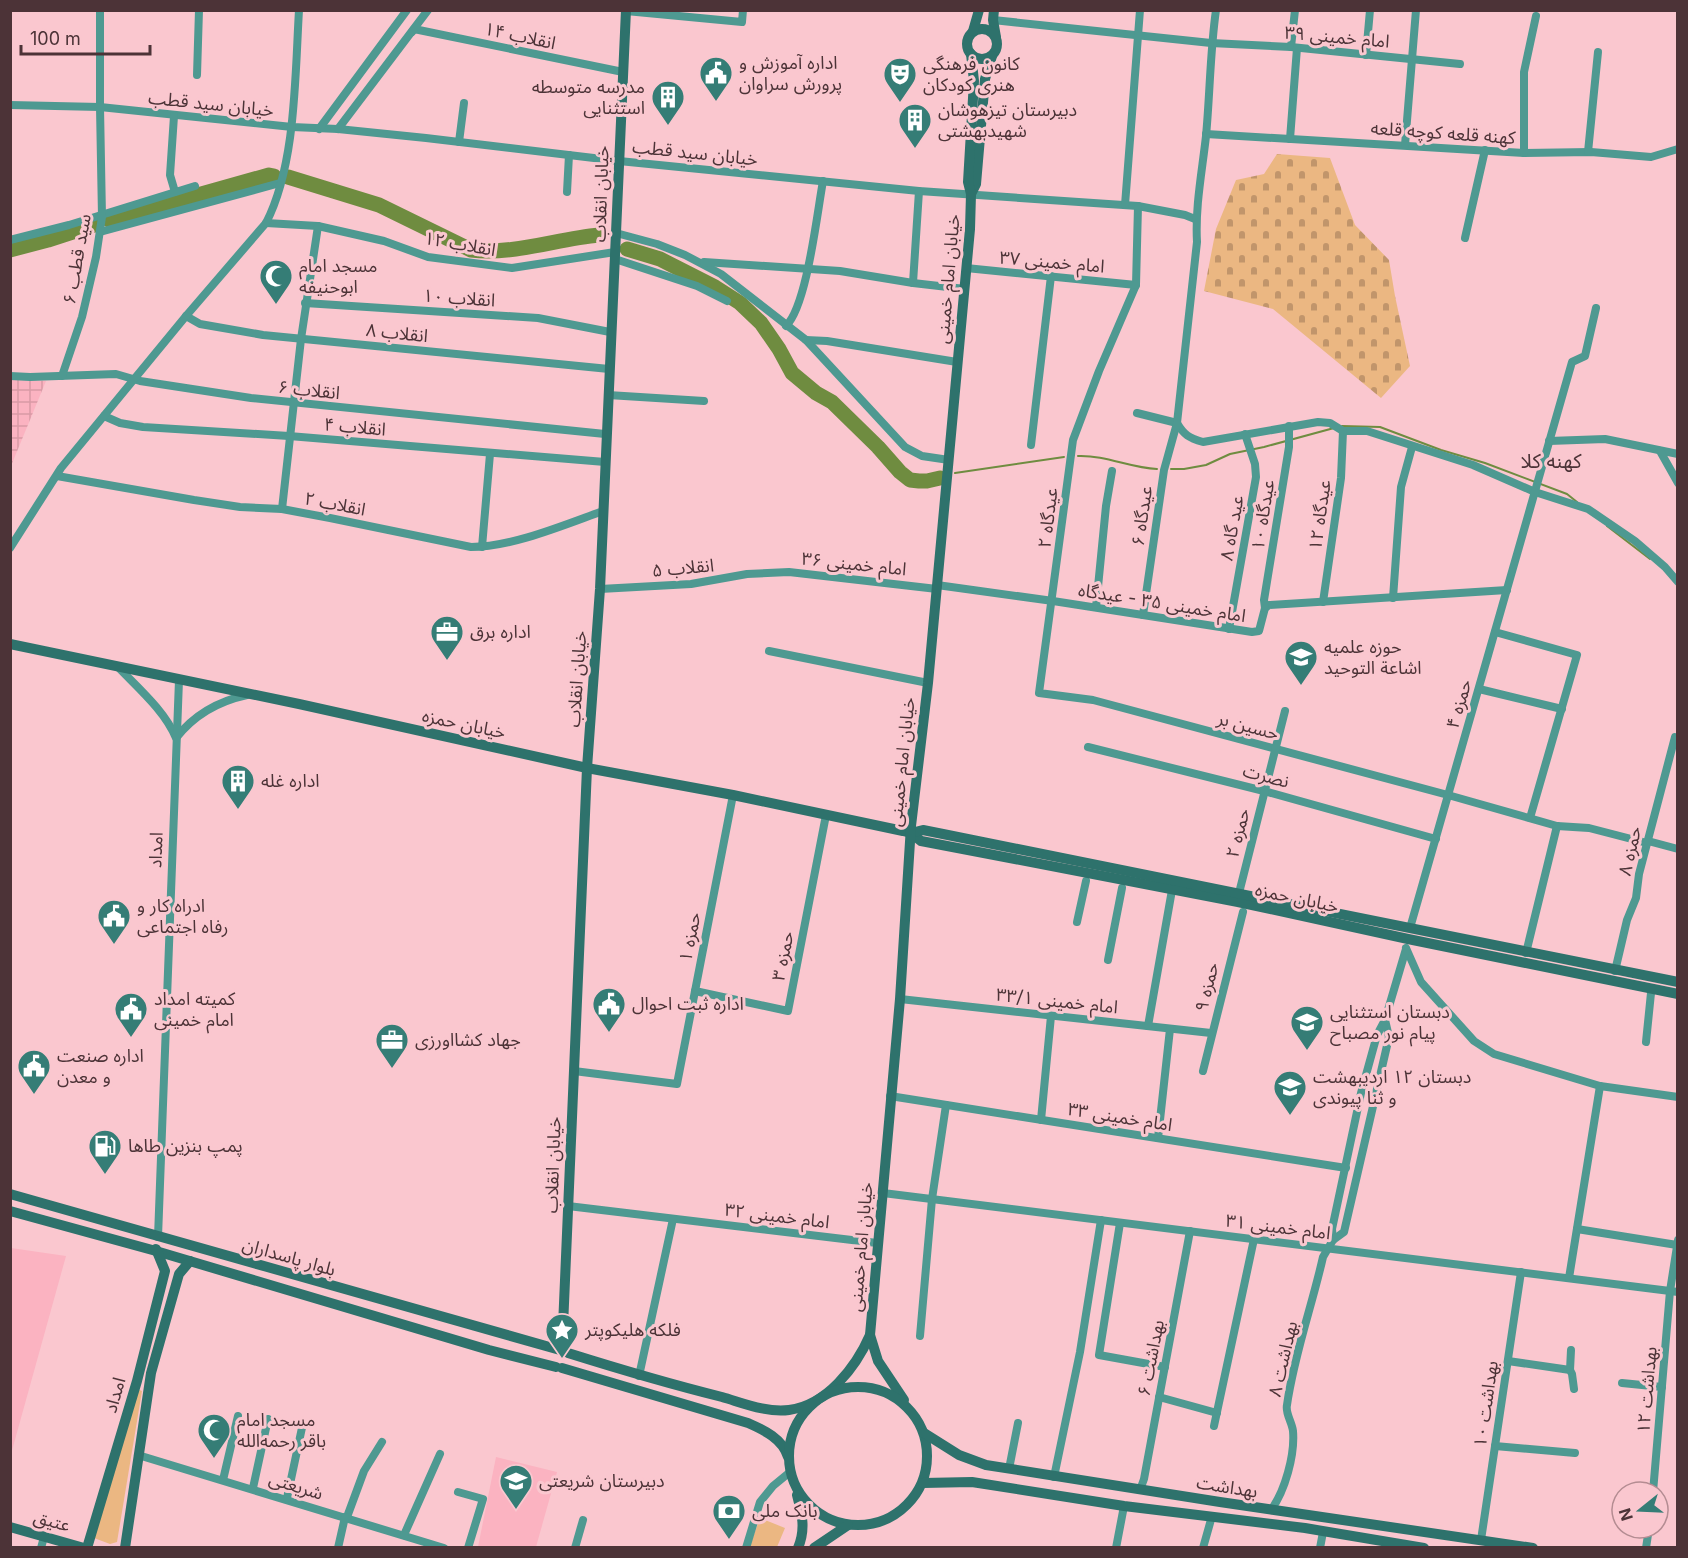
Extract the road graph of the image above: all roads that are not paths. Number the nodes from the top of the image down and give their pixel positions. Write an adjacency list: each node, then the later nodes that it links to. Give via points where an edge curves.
1 (100, 10): 32 (street, سید قطب ۶)
2 (199, 10): 29 (street)
3 (299, 10): 34 (street)
4 (407, 10): 35 (street)
5 (428, 10): 16 (street)
6 (743, 10): 13 (street, via 742,22)
7 (979, 10): 17 (main road)
8 (1140, 10): 18 (street)
9 (1216, 10): 20 (street, عیدگاه ۶)
10 (1295, 10): 21 (street)
11 (1370, 10): 24 (street)
12 (1416, 10): 26 (street)
13 (626, 11): 28 (main road, خیابان انقلاب)
14 (994, 15): 18 (street, امام خمینی ۳۹); 19 (main road)
15 (1536, 16): 44 (street, via 1524,72)
16 (412, 32): 28 (street, انقلاب ۱۴, via 414,29); 36 (street)
17 (973, 32): 19 (main road, via 986,29); 23 (main road, via 967,42)
18 (1137, 35): 20 (street, امام خمینی ۳۹); 54 (street)
19 (996, 38): 25 (main road, via 997,48)
20 (1211, 43): 21 (street, امام خمینی ۳۹); 37 (street, عیدگاه ۶)
21 (1294, 47): 24 (street, امام خمینی ۳۹); 38 (street)
22 (1598, 52): 43 (street)
23 (970, 54): 25 (main road, via 983,59); 53 (main road, خیابان امام خمینی, via 974,81 968,182)
24 (1366, 55): 26 (street, امام خمینی ۳۹)
25 (992, 56): 53 (main road, خیابان امام خمینی, via 985,79 976,184)
26 (1412, 60): 27 (street, امام خمینی ۳۹); 40 (street)
27 (1460, 64)
28 (622, 72): 46 (main road, خیابان انقلاب)
29 (197, 75)
30 (464, 103): 39 (street)
31 (10, 105): 32 (street, خیابان سید قطب)
32 (100, 107): 33 (street, خیابان سید قطب); 56 (street, سید قطب ۶)
33 (174, 116): 34 (street, خیابان سید قطب); 51 (street, via 170,176)
34 (292, 127): 35 (street, خیابان سید قطب); 48 (street)
35 (319, 129): 36 (street, خیابان سید قطب)
36 (338, 129): 39 (street, خیابان سید قطب)
37 (1206, 134): 38 (street, کهنه قلعه کوچه قلعه); 57 (street, عیدگاه ۶)
38 (1290, 139): 40 (street, کهنه قلعه کوچه قلعه)
39 (459, 142): 45 (street, خیابان سید قطب)
40 (1405, 145): 42 (street, کهنه قلعه کوچه قلعه)
41 (1677, 149): 43 (street, کهنه قلعه کوچه قلعه, via 1651,157)
42 (1485, 150): 44 (street, کهنه قلعه کوچه قلعه); 62 (street)
43 (1588, 152): 44 (street, کهنه قلعه کوچه قلعه)
44 (1524, 153)
45 (569, 155): 46 (street, خیابان سید قطب); 52 (street)
46 (619, 161): 47 (street, خیابان سید قطب); 61 (main road, خیابان انقلاب)
47 (823, 181): 50 (street, خیابان سید قطب); 67 (street)
48 (280, 183): 58 (street); 60 (street)
49 (195, 186): 51 (street)
50 (919, 191): 53 (street, خیابان سید قطب); 69 (street)
51 (175, 192): 56 (street)
52 (567, 192)
53 (971, 194): 54 (street, خیابان سید قطب); 66 (main road, خیابان امام خمینی)
54 (1125, 205): 55 (street, خیابان سید قطب)
55 (1138, 206): 57 (street, خیابان سید قطب); 70 (street, عیدگاه ۲)
56 (102, 214): 60 (street, سید قطب ۶); 63 (street)
57 (1195, 219): 90 (street, عیدگاه ۶, via 1197,242)
58 (266, 223): 59 (street, انقلاب ۱۲); 75 (street)
59 (318, 226): 64 (street, انقلاب ۱۲, via 384,241 428,257 512,268); 73 (street)
60 (100, 232): 83 (street, سید قطب ۶, via 82,317)
61 (616, 233): 64 (main road, خیابان انقلاب); 65 (street)
62 (1465, 238)
63 (10, 240)
64 (615, 255): 72 (street); 77 (main road, خیابان انقلاب)
65 (700, 261): 67 (street); 76 (street)
66 (966, 268): 68 (street, امام خمینی ۳۷); 71 (main road, خیابان امام خمینی)
67 (808, 269): 69 (street, via 840,270); 76 (street, via 793,320)
68 (1051, 276): 70 (street, امام خمینی ۳۷); 97 (street)
69 (913, 283): 71 (street)
70 (1136, 285): 118 (street, عیدگاه ۲, via 1073,440)
71 (965, 289): 80 (main road, خیابان امام خمینی)
72 (727, 301)
73 (305, 303): 77 (street, انقلاب ۱۰, via 538,318); 78 (street)
74 (1596, 308): 96 (street, حمزه ۴, via 1585,356 1572,362)
75 (186, 316): 78 (street, انقلاب ۸, via 200,324); 84 (street)
76 (786, 326): 79 (street)
77 (610, 332): 81 (main road, خیابان انقلاب)
78 (301, 339): 81 (street, انقلاب ۸); 87 (street)
79 (806, 340): 80 (street); 102 (street, via 905,447 922,456)
80 (957, 362): 102 (main road, خیابان امام خمینی)
81 (609, 369): 85 (main road, خیابان انقلاب)
82 (10, 376): 83 (street, انقلاب ۶)
83 (62, 376): 84 (street, انقلاب ۶, via 116,374)
84 (133, 379): 87 (street, انقلاب ۶); 89 (street)
85 (608, 395): 86 (street); 93 (main road, خیابان انقلاب)
86 (704, 401)
87 (293, 403): 93 (street, انقلاب ۶); 95 (street)
88 (1137, 413): 90 (street)
89 (104, 416): 95 (street, انقلاب ۴, via 143,427); 105 (street)
90 (1177, 423): 94 (street, via 1183,434 1203,442); 122 (street, عیدگاه ۶, via 1164,470)
91 (1289, 426): 92 (street, via 1330,423); 94 (street); 121 (street, عیدگاه ۱۰)
92 (1343, 431): 98 (street, via 1367,432); 119 (street, عیدگاه ۱۲, via 1341,478)
93 (605, 434): 103 (main road, خیابان انقلاب)
94 (1245, 435): 123 (street, عید گاه ۸, via 1256,464 1256,477)
95 (289, 436): 100 (street, انقلاب ۴); 108 (street)
96 (1549, 441): 99 (street, via 1605,439); 107 (street, حمزه ۴)
97 (1031, 445)
98 (1412, 447): 107 (street); 117 (street, via 1401,487)
99 (1660, 451): 101 (street); 106 (street)
100 (490, 454): 103 (street, انقلاب ۴); 110 (street)
101 (1677, 454)
102 (949, 460): 114 (main road, خیابان امام خمینی)
103 (605, 462): 109 (main road, خیابان انقلاب)
104 (1112, 471): 120 (street)
105 (57, 476): 108 (street, انقلاب ۲, via 205,502); 111 (street)
106 (1677, 483)
107 (1536, 490): 113 (street, via 1588,509 1635,541); 116 (street, حمزه ۴)
108 (282, 509): 110 (street, انقلاب ۲)
109 (603, 511): 110 (street, انقلاب ۲, via 543,532); 115 (main road, خیابان انقلاب)
110 (482, 547)
111 (10, 548)
112 (767, 572): 114 (street, امام خمینی ۳۶); 115 (street, انقلاب ۵, via 691,584)
113 (1677, 582)
114 (937, 587): 118 (street, امام خمینی ۳۵ - عیدگاه); 129 (main road, خیابان امام خمینی)
115 (600, 589): 139 (main road, خیابان انقلاب)
116 (1507, 590): 117 (street, امام خمینی ۳۵ - عیدگاه); 124 (street, حمزه ۴)
117 (1393, 598): 119 (street, امام خمینی ۳۵ - عیدگاه)
118 (1053, 601): 120 (street, امام خمینی ۳۵ - عیدگاه); 131 (street, عیدگاه ۲)
119 (1323, 602): 121 (street, امام خمینی ۳۵ - عیدگاه)
120 (1096, 608): 122 (street, امام خمینی ۳۵ - عیدگاه)
121 (1265, 608): 123 (street, امام خمینی ۳۵ - عیدگاه, via 1259,631)
122 (1143, 615): 123 (street, امام خمینی ۳۵ - عیدگاه)
123 (1230, 629)
124 (1495, 632): 130 (street, حمزه ۴); 133 (street, via 1577,655)
125 (10, 644): 127 (main road, خیابان حمزه)
126 (769, 651): 129 (street)
127 (118, 667): 128 (main road, خیابان حمزه); 136 (street, via 172,726)
128 (179, 680): 132 (main road, خیابان حمزه); 136 (street, امداد)
129 (928, 683): 146 (main road, خیابان امام خمینی)
130 (1479, 689): 133 (street); 142 (street, حمزه ۴)
131 (1040, 693): 138 (street, حسین بر, via 1093,700)
132 (251, 694): 136 (street, via 197,716); 139 (main road, خیابان حمزه)
133 (1562, 709): 144 (street)
134 (1285, 711): 138 (street, حمزه ۲)
135 (1676, 737): 148 (street, حمزه ۸)
136 (176, 738): 189 (street, امداد)
137 (1088, 747): 140 (street, نصرت)
138 (1274, 749): 140 (street, حمزه ۲); 142 (street, حسین بر)
139 (587, 768): 141 (main road, خیابان حمزه); 170 (main road, خیابان انقلاب)
140 (1264, 790): 147 (street, نصرت); 153 (street, حمزه ۲)
141 (733, 795): 143 (main road, خیابان حمزه); 160 (street, حمزه ۱)
142 (1448, 795): 144 (street, حسین بر); 147 (street, حمزه ۴)
143 (826, 815): 146 (main road, خیابان حمزه); 160 (street, حمزه ۳, via 788,1011)
144 (1530, 818): 145 (street, حسین بر)
145 (1557, 826): 148 (street, حسین بر, via 1589,828); 156 (street)
146 (911, 833): 152 (main road, خیابان حمزه, via 921,841); 153 (main road, خیابان حمزه, via 923,830 943,834); 163 (main road, خیابان امام خمینی)
147 (1436, 839): 155 (street, حمزه ۴)
148 (1647, 842): 149 (street, حسین بر); 158 (street, حمزه ۸)
149 (1677, 849)
150 (1086, 880): 154 (street)
151 (1122, 888): 157 (street)
152 (1172, 890): 153 (main road, خیابان حمزه); 166 (street)
153 (1240, 902): 155 (main road, خیابان حمزه); 168 (street, حمزه ۹)
154 (1077, 922)
155 (1408, 939): 156 (main road, خیابان حمزه); 162 (main road, خیابان حمزه); 165 (street, حمزه ۴); 172 (street, via 1420,982 1474,1041 1494,1054)
156 (1526, 953): 158 (main road, خیابان حمزه)
157 (1108, 960)
158 (1615, 971): 159 (main road, خیابان حمزه)
159 (1677, 982)
160 (695, 991): 170 (street, حمزه ۱, via 677,1084)
161 (1651, 993): 169 (street)
162 (1677, 994)
163 (900, 999): 164 (street, امام خمینی ۳۳/۱); 173 (main road, خیابان امام خمینی)
164 (1051, 1016): 166 (street, امام خمینی ۳۳/۱); 176 (street)
165 (1385, 1020): 178 (street, via 1361,1093); 191 (street, بهداشت ۸, via 1389,1037 1347,1221 1344,1232)
166 (1148, 1026): 167 (street, امام خمینی ۳۳/۱)
167 (1170, 1029): 168 (street, امام خمینی ۳۳/۱); 177 (street)
168 (1211, 1033): 171 (street, حمزه ۹)
169 (1646, 1042)
170 (574, 1071): 182 (main road, خیابان انقلاب)
171 (1203, 1071)
172 (1600, 1086): 174 (street); 187 (street)
173 (890, 1096): 175 (street, امام خمینی ۳۳); 179 (main road, خیابان امام خمینی)
174 (1677, 1097)
175 (946, 1105): 176 (street, امام خمینی ۳۳); 181 (street)
176 (1041, 1120): 177 (street, امام خمینی ۳۳)
177 (1158, 1138): 178 (street, امام خمینی ۳۳)
178 (1346, 1168): 191 (street)
179 (883, 1193): 181 (street, امام خمینی ۳۱); 192 (main road, خیابان امام خمینی)
180 (10, 1194): 189 (main road, بلوار پاسداران)
181 (932, 1200): 185 (street, امام خمینی ۳۱); 201 (street)
182 (568, 1206): 184 (street, امام خمینی ۳۲); 203 (main road, خیابان انقلاب)
183 (10, 1211): 195 (main road, بلوار پاسداران)
184 (673, 1219): 192 (street, امام خمینی ۳۲); 208 (street)
185 (1101, 1220): 186 (street, امام خمینی ۳۱); 231 (street, via 1080,1352)
186 (1120, 1223): 188 (street, امام خمینی ۳۱); 205 (street, via 1099,1355)
187 (1577, 1229): 193 (street); 198 (street)
188 (1190, 1232): 190 (street, امام خمینی ۳۱); 205 (street, بهداشت ۶)
189 (158, 1237): 195 (main road); 203 (main road, بلوار پاسداران)
190 (1254, 1239): 194 (street, امام خمینی ۳۱); 217 (street)
191 (1333, 1240): 194 (street, بهداشت ۸)
192 (877, 1243): 200 (main road, خیابان امام خمینی)
193 (1677, 1243): 199 (street, بهداشت ۱۲)
194 (1328, 1248): 197 (street, امام خمینی ۳۱); 242 (street, بهداشت ۸, via 1286,1408 1293,1434 1290,1461 1283,1491)
195 (156, 1251): 196 (main road, بلوار پاسداران); 209 (main road, امداد, via 165,1271)
196 (190, 1261): 206 (main road, بلوار پاسداران); 211 (main road, امداد, via 179,1274)
197 (1521, 1272): 198 (street, امام خمینی ۳۱); 204 (street, بهداشت ۱۰)
198 (1569, 1278): 199 (street, امام خمینی ۳۱)
199 (1674, 1292): 212 (street, بهداشت ۱۲)
200 (870, 1335): 214 (main road, via 854,1364); 216 (main road, via 885,1374)
201 (920, 1336)
202 (1571, 1350): 207 (street)
203 (563, 1351): 206 (main road, via 555,1353 552,1359); 208 (main road, بلوار پاسداران)
204 (1508, 1361): 207 (street); 225 (street, بهداشت ۱۰)
205 (1165, 1366): 215 (street, بهداشت ۶)
206 (559, 1368): 230 (main road, بلوار پاسداران, via 757,1427 780,1442)
207 (1570, 1371): 213 (street)
208 (639, 1376): 214 (main road, بلوار پاسداران, via 770,1409 790,1410)
209 (136, 1381): 211 (main road); 253 (main road, امداد)
210 (1622, 1383): 212 (street)
211 (150, 1384): 228 (main road, امداد)
212 (1662, 1387): 233 (street, بهداشت ۱۲)
213 (1574, 1389)
214 (822, 1396): 216 (main road, via 841,1388 880,1389 898,1398); 230 (main road, via 797,1423 790,1441)
215 (1159, 1397): 217 (street); 236 (street, بهداشت ۶)
216 (912, 1412): 223 (main road)
217 (1217, 1413): 222 (street)
218 (238, 1416): 232 (street)
219 (268, 1419): 235 (street)
220 (303, 1423): 239 (street)
221 (1018, 1423): 229 (street)
222 (1214, 1426)
223 (924, 1433): 229 (main road, بهداشت, via 972,1461); 234 (main road, via 928,1460)
224 (382, 1442): 244 (street, via 364,1471)
225 (1495, 1446): 226 (street); 250 (street, بهداشت ۱۰)
226 (1575, 1453)
227 (440, 1454): 249 (street)
228 (138, 1455): 232 (street, شریعتی); 254 (main road, امداد)
229 (1009, 1469): 231 (main road, بهداشت)
230 (791, 1472): 246 (main road, via 807,1503 826,1518); 259 (street, via 760,1502); 260 (main road, via 804,1518)
231 (1050, 1476): 236 (main road, بهداشت); 238 (main road)
232 (223, 1480): 235 (street, شریعتی)
233 (1654, 1480)
234 (923, 1483): 238 (main road, بهداشت, via 972,1482); 246 (main road, via 911,1502 893,1517 872,1525)
235 (253, 1488): 239 (street, شریعتی)
236 (1140, 1490): 240 (main road, بهداشت)
237 (458, 1492): 257 (street, via 483,1499)
238 (1044, 1494): 241 (main road, بهداشت)
239 (287, 1498): 244 (street, شریعتی)
240 (1220, 1502): 242 (main road, بهداشت); 243 (main road)
241 (1124, 1506): 243 (main road, بهداشت); 262 (street)
242 (1271, 1510): 250 (main road, بهداشت)
243 (1214, 1516): 248 (main road, بهداشت); 263 (street)
244 (346, 1517): 249 (street, شریعتی); 255 (street)
245 (583, 1520): 258 (street)
246 (848, 1526): 261 (main road)
247 (10, 1527): 251 (main road, عتیق)
248 (1323, 1532): 252 (main road, بهداشت); 264 (street)
249 (404, 1535): 256 (street, شریعتی)
250 (1481, 1539): 266 (main road, بهداشت)
251 (43, 1542): 253 (main road, عتیق)
252 (1378, 1544): 265 (main road, بهداشت)
253 (85, 1548)
254 (125, 1548)
255 (338, 1548)
256 (444, 1548)
257 (468, 1548)
258 (575, 1548)
259 (746, 1548)
260 (798, 1548)
261 (814, 1548)
262 (1116, 1548)
263 (1203, 1548)
264 (1320, 1548)
265 (1424, 1548)
266 (1533, 1548)

